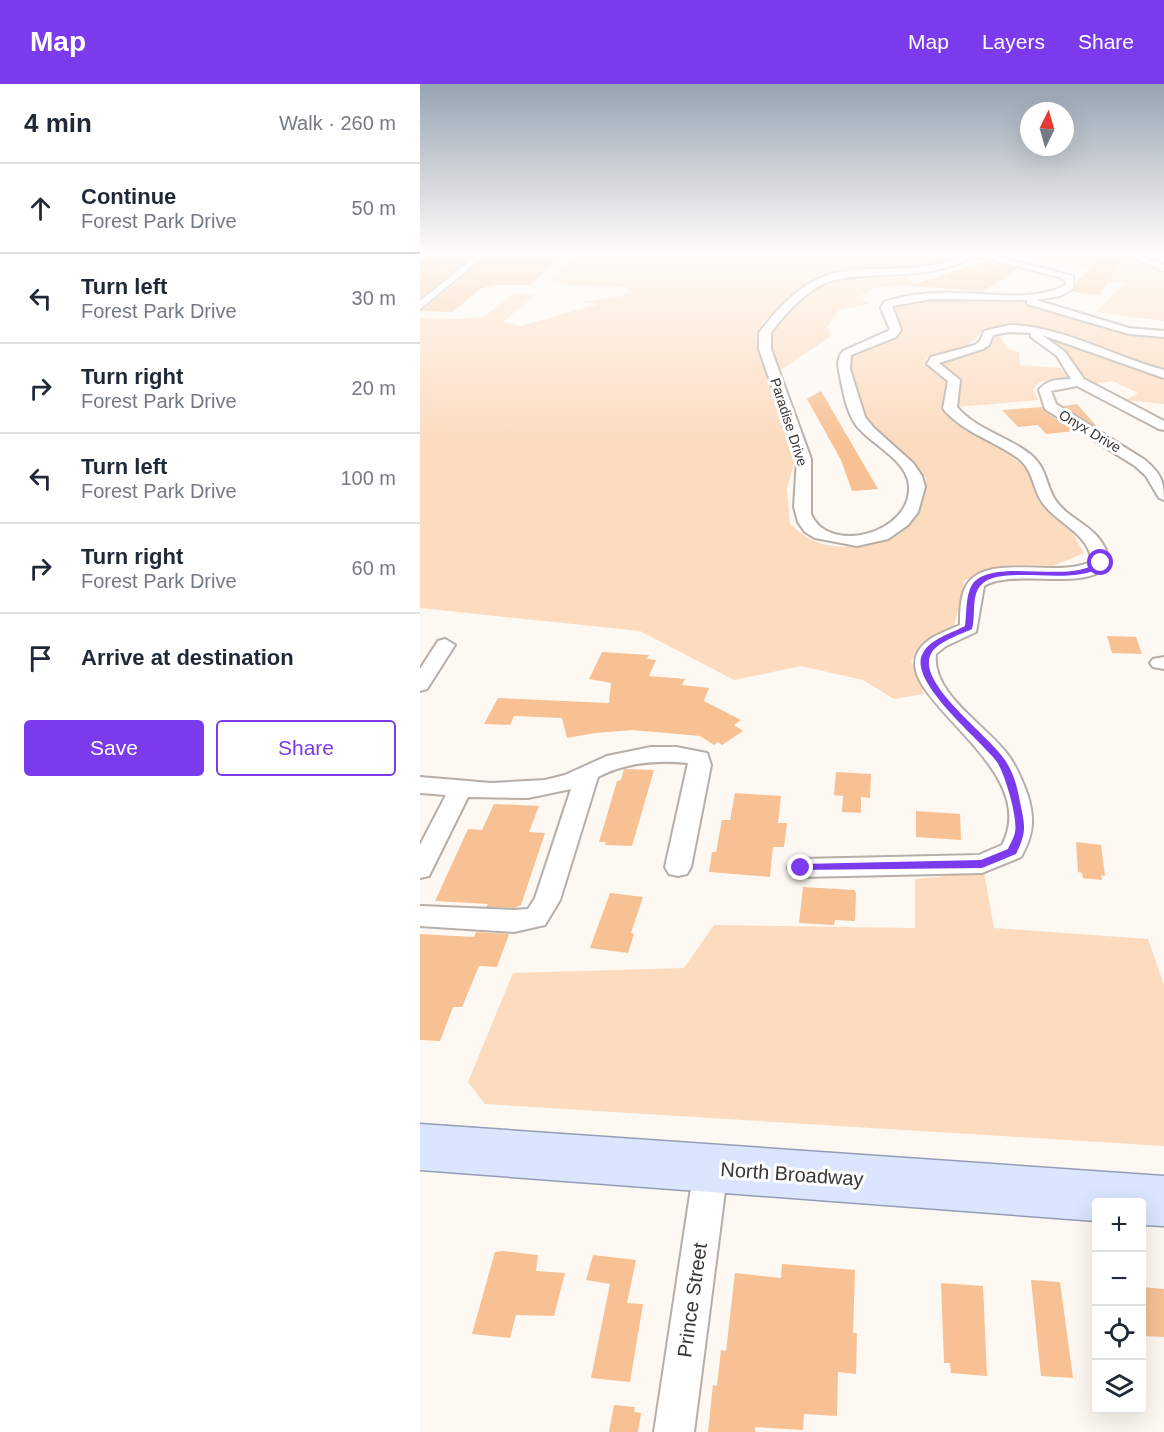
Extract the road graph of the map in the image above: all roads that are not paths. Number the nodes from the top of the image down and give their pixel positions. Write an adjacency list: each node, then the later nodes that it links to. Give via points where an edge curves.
1 (780, 317): 2 (street, Paradise Drive, via 765,333 765,349 804,459 801,513 819,535 854,541 884,535 906,519 917,495 914,473 861,423 844,357 854,349 892,335 896,330)
2 (891, 317)
3 (1081, 317): 5 (street, via 1110,329)
4 (1029, 331): 6 (street, via 1062,336 1117,360); 7 (street, via 1061,354); 18 (street, via 988,333 985,343 941,355 933,364 954,380 950,408 954,413 1033,464 1040,474 1045,496 1096,545 1101,563 1094,569 1077,572 1012,574 978,582 969,627 936,644 926,654 924,669 943,699 1000,759 1010,778 1021,830 1012,851 982,864)
5 (1164, 334)
6 (1164, 374)
7 (1079, 382): 8 (street); 11 (street, Onyx Drive, via 1050,385 1045,390 1050,406 1140,463)
8 (1117, 403): 9 (street); 10 (street)
9 (1152, 407)
10 (1164, 426)
11 (1164, 495)
12 (445, 645): 13 (street)
13 (420, 685)
14 (587, 775): 16 (street, via 534,790); 17 (street, via 605,765 640,757 684,754 699,758); 20 (street, via 547,900 536,918 514,921)
15 (420, 785): 16 (street)
16 (461, 789): 19 (street)
17 (678, 867)
18 (801, 868)
19 (420, 869)
20 (420, 916)
21 (420, 1146): 22 (main road, North Broadway)
22 (711, 1168): 23 (main road, North Broadway); 24 (street, Prince Street)
23 (1164, 1201)
24 (674, 1432)

